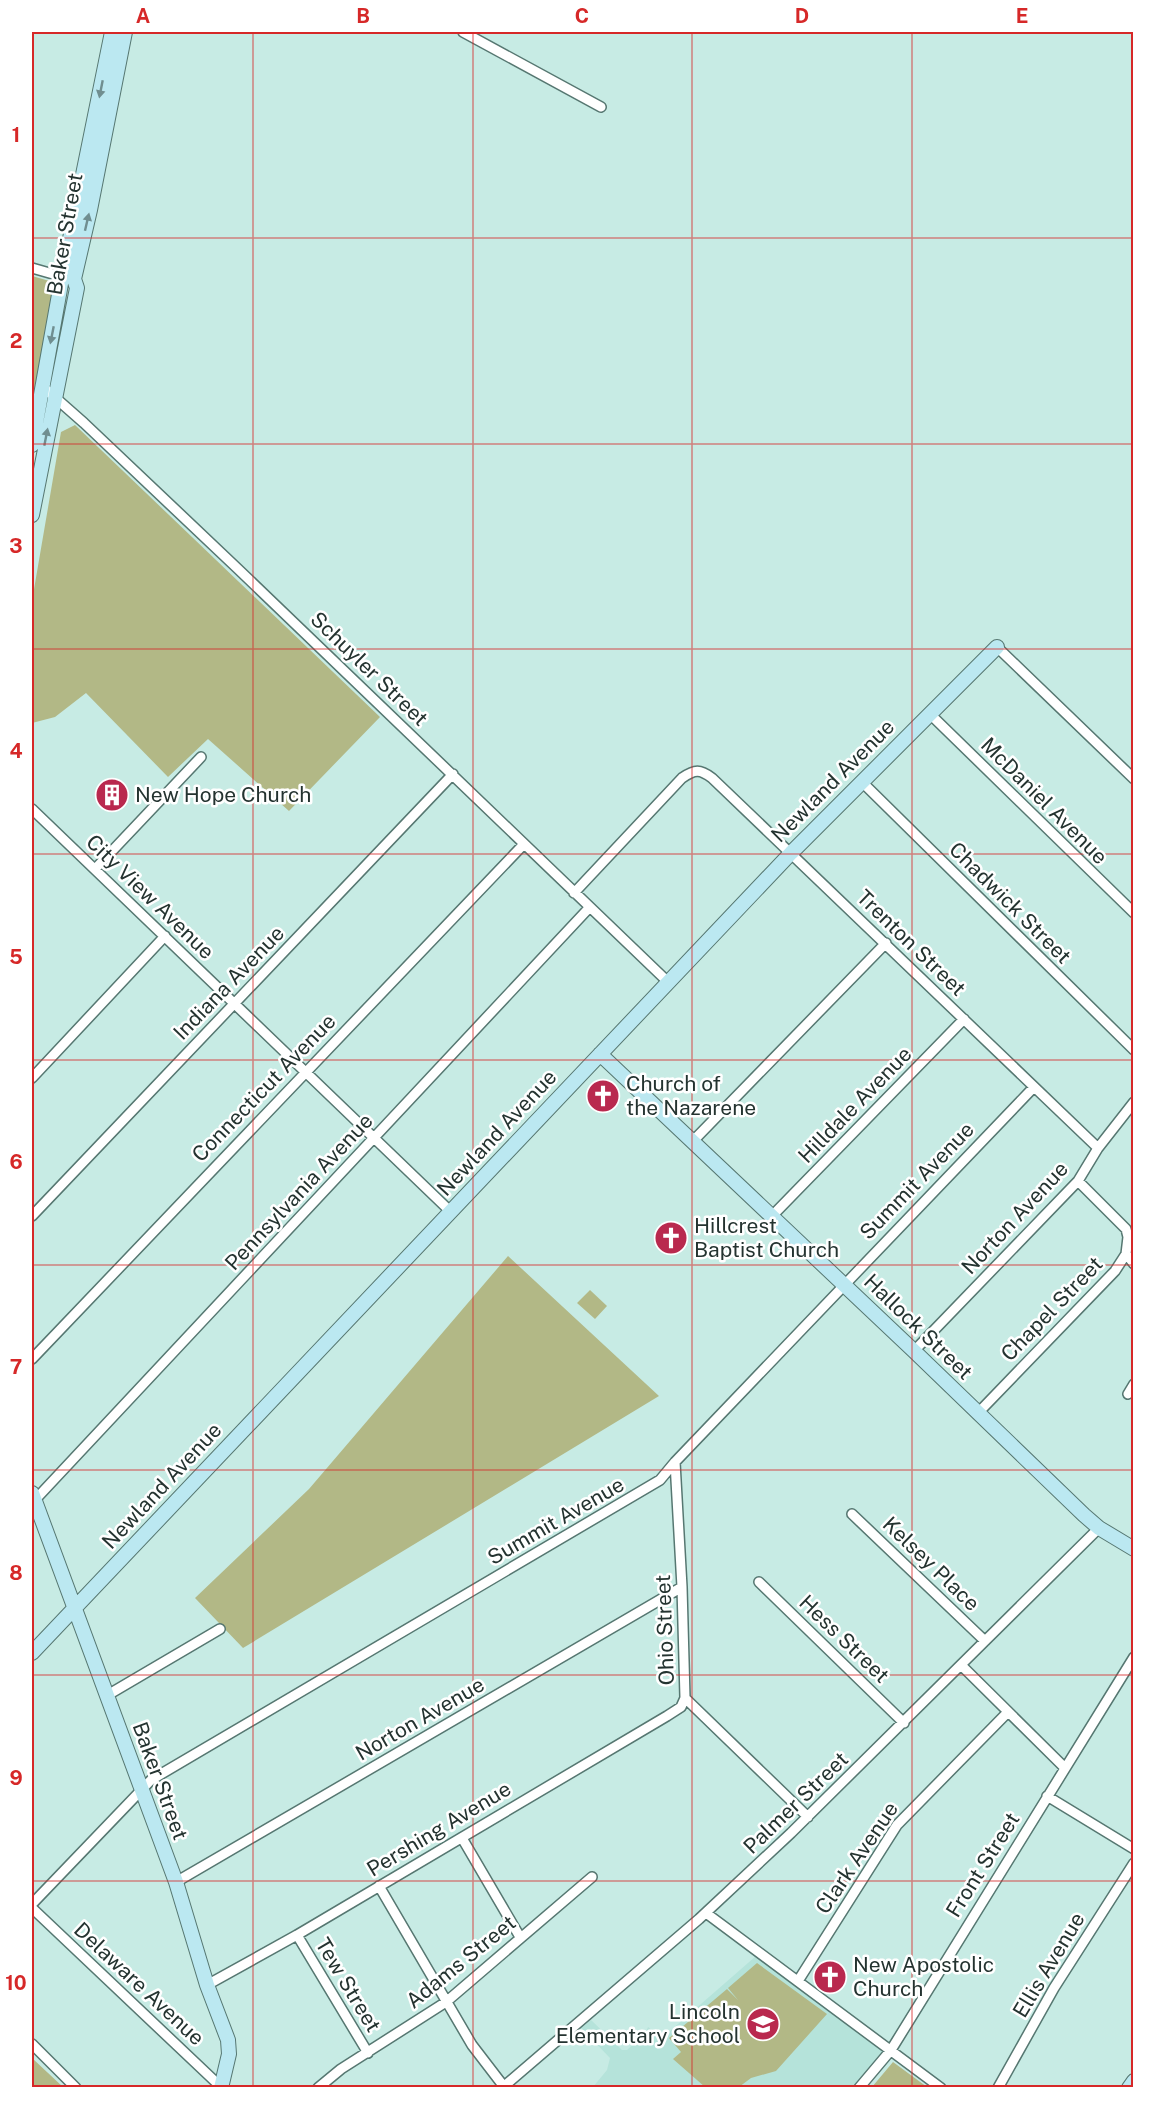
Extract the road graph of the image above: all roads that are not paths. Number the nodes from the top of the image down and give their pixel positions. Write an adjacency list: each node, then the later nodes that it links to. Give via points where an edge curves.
1 (112, 32): 6 (street, Baker Street, one-way to 6)
2 (125, 32): 6 (street, Baker Street, one-way to 2, via 90,210)
3 (463, 32): 4 (street)
4 (601, 107)
5 (32, 268): 6 (street)
6 (68, 278): 7 (street, Baker Street, one-way to 7); 8 (street, Baker Street, via 77,288)
7 (42, 386): 8 (street, Schuyler Street); 9 (street, Baker Street)
8 (54, 397): 10 (street, Baker Street, one-way to 8); 14 (street, Schuyler Street)
9 (32, 445)
10 (32, 515)
11 (998, 646): 12 (street, Newland Avenue); 15 (street)
12 (930, 714): 16 (street, Newland Avenue); 23 (street, McDaniel Avenue)
13 (201, 757): 20 (street)
14 (453, 774): 18 (street, Schuyler Street); 27 (street, Indiana Avenue)
15 (1134, 779)
16 (862, 782): 19 (street, Newland Avenue); 29 (street, Chadwick Street)
17 (32, 809): 20 (street, City View Avenue)
18 (524, 844): 21 (street, Schuyler Street); 31 (street, Connecticut Avenue)
19 (791, 853): 21 (street, Trenton Street, via 712,778 695,770 682,778); 25 (street, Trenton Street); 26 (street, Newland Avenue)
20 (95, 869): 24 (street, City View Avenue)
21 (574, 893): 22 (street, Schuyler Street)
22 (589, 908): 26 (street, Schuyler Street); 35 (street, Pennsylvania Avenue)
23 (1134, 913)
24 (165, 936): 27 (street, City View Avenue); 32 (street)
25 (886, 943): 28 (street, Trenton Street); 36 (street)
26 (668, 982): 30 (street, Newland Avenue)
27 (235, 1004): 31 (street, City View Avenue); 40 (street, Indiana Avenue)
28 (964, 1019): 33 (street, Trenton Street); 41 (street, Hilldale Avenue)
29 (1134, 1050)
30 (600, 1054): 36 (street, Hallock Street); 39 (street, Newland Avenue)
31 (305, 1071): 35 (street, City View Avenue); 46 (street, Connecticut Avenue)
32 (32, 1078)
33 (1034, 1087): 37 (street, Trenton Street); 44 (street, Summit Avenue)
34 (1134, 1102): 37 (street, Norton Avenue)
35 (375, 1138): 39 (street, City View Avenue); 51 (street, Pennsylvania Avenue)
36 (693, 1141): 41 (street, Hallock Street)
37 (1098, 1148): 38 (street, Norton Avenue)
38 (1078, 1181): 42 (street, via 1124,1225 1128,1237); 45 (street, Norton Avenue)
39 (451, 1212): 57 (street, Newland Avenue)
40 (32, 1216)
41 (772, 1216): 44 (street, Hallock Street)
42 (1126, 1254): 43 (street); 49 (street, Chapel Street, via 1115,1271)
43 (1134, 1264)
44 (843, 1284): 45 (street, Hallock Street); 50 (street, Summit Avenue)
45 (914, 1351): 49 (street, Hallock Street)
46 (32, 1359)
47 (1134, 1384): 48 (street)
48 (1128, 1394)
49 (977, 1414): 53 (street, Hallock Street)
50 (675, 1462): 56 (street, Ohio Street); 68 (street, Summit Avenue, via 660,1480 641,1493 224,1736)
51 (33, 1497): 57 (street, Baker Street)
52 (852, 1514): 59 (street, Kelsey Place)
53 (1099, 1528): 54 (street, Hallock Street); 59 (street, Palmer Street)
54 (1134, 1549)
55 (759, 1582): 66 (street, Hess Street)
56 (682, 1587): 64 (street, Ohio Street); 75 (street, Norton Avenue)
57 (75, 1609): 60 (street, Newland Avenue); 63 (street, Baker Street)
58 (220, 1629): 63 (street)
59 (985, 1641): 62 (street, Palmer Street)
60 (32, 1653)
61 (1134, 1657): 67 (street, Front Street)
62 (961, 1665): 65 (street); 66 (street, Palmer Street)
63 (106, 1696): 68 (street, Baker Street)
64 (684, 1698): 70 (street, Ohio Street); 71 (street, Pershing Avenue, via 681,1707 667,1716)
65 (1008, 1712): 67 (street); 81 (street, Clark Avenue, via 897,1824)
66 (904, 1723): 70 (street, Palmer Street)
67 (1065, 1768): 69 (street, Front Street)
68 (141, 1790): 75 (street, Baker Street); 77 (street, Summit Avenue)
69 (1047, 1796): 72 (street); 85 (street, Front Street)
70 (808, 1817): 78 (street, Palmer Street)
71 (462, 1838): 76 (street, Pershing Avenue); 80 (street)
72 (1134, 1849)
73 (1134, 1863): 94 (street, Ellis Avenue, via 1054,1988)
74 (592, 1877): 80 (street, Adams Street)
75 (176, 1882): 82 (street, Baker Street)
76 (380, 1886): 79 (street, Pershing Avenue); 83 (street)
77 (32, 1906): 88 (street, Delaware Avenue)
78 (706, 1913): 81 (street); 89 (street, Palmer Street)
79 (297, 1935): 82 (street, Pershing Avenue); 86 (street, Tew Street)
80 (520, 1937): 83 (street, Adams Street)
81 (798, 1981): 85 (street)
82 (207, 1985): 88 (street, Baker Street, via 229,2043)
83 (446, 2002): 86 (street, Adams Street); 89 (street)
84 (32, 2044): 90 (street)
85 (891, 2050): 92 (street, Front Street); 93 (street)
86 (368, 2053): 91 (street, Adams Street)
87 (1134, 2081): 95 (street)
88 (221, 2087)
89 (503, 2087)
90 (76, 2088)
91 (318, 2088)
92 (858, 2088)
93 (941, 2088)
94 (998, 2088)
95 (1129, 2088)

